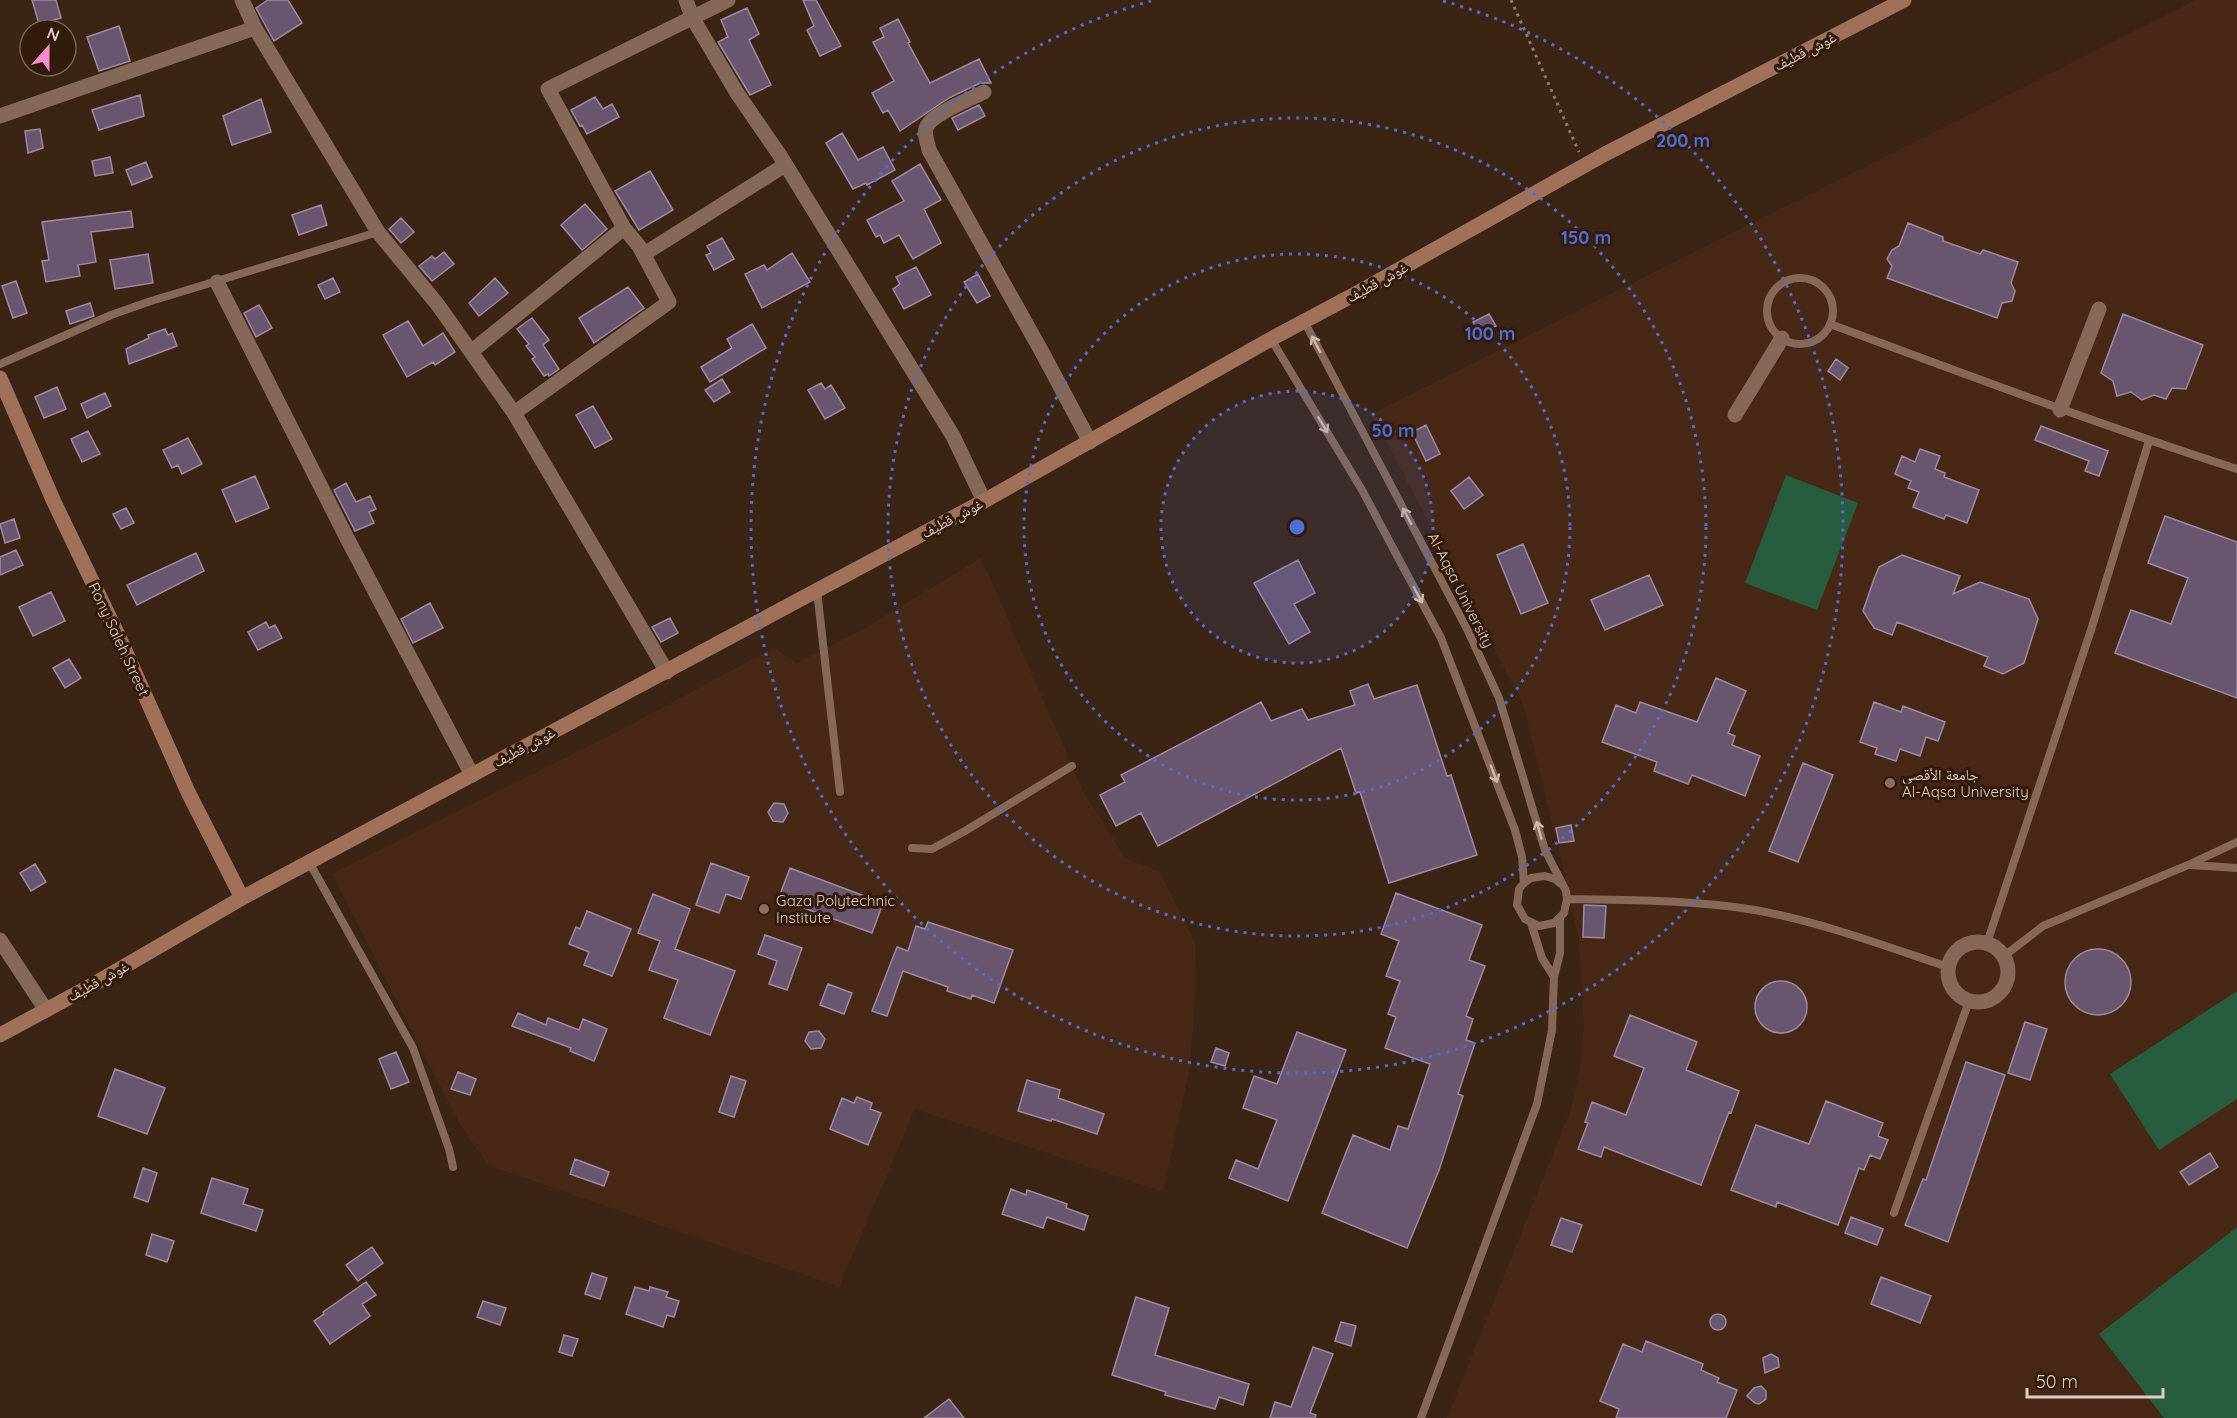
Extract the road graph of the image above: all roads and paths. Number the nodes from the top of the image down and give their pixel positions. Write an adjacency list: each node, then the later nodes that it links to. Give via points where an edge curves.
1 (242, 0): 7 (street)
2 (686, 0): 6 (street)
3 (728, 0): 6 (street)
4 (1511, 0): 11 (path)
5 (1904, 0): 11 (main road, غوش قطيف)
6 (692, 17): 10 (street); 12 (street, via 548,89)
7 (255, 28): 9 (street); 13 (street)
8 (984, 92): 28 (street, via 927,126 929,150)
9 (0, 116)
10 (785, 165): 14 (street); 30 (street, via 952,436)
11 (1585, 165): 17 (main road, غوش قطيف)
12 (624, 228): 14 (street); 21 (street)
13 (378, 232): 15 (lane); 21 (street)
14 (644, 254): 25 (street, via 669,302)
15 (216, 282): 22 (lane, via 111,315); 34 (street)
16 (2099, 309): 24 (street)
17 (1304, 321): 20 (main road, غوش قطيف); 42 (lane, Al-Aqsa University, one-way to 17, via 1545,850 1499,698 1485,665)
18 (1830, 324): 19 (lane, via 1810,342 1800,344); 19 (lane, via 1833,314 1828,293 1812,280 1791,279 1774,291 1767,311 1769,322); 24 (lane)
19 (1782, 338): 26 (street)
20 (1271, 339): 28 (main road, غوش قطيف); 41 (lane, one-way to 41, via 1362,490 1441,638 1515,830)
21 (472, 351): 25 (street)
22 (0, 364)
23 (0, 378): 43 (main road, Rony Saleh Street, via 188,792)
24 (2060, 410): 27 (lane)
25 (514, 413): 32 (street)
26 (1735, 415)
27 (2149, 441): 29 (lane); 48 (lane)
28 (1090, 442): 30 (main road, غوش قطيف)
29 (2237, 469)
30 (984, 501): 31 (main road, غوش قطيف)
31 (817, 591): 32 (main road, غوش قطيف); 35 (lane)
32 (666, 672): 34 (main road, غوش قطيف)
33 (1072, 766): 37 (lane, via 932,849)
34 (472, 775): 38 (main road, غوش قطيف)
35 (840, 792)
36 (2237, 842): 39 (lane)
37 (912, 848)
38 (309, 862): 43 (main road, غوش قطيف); 55 (lane, via 412,1048)
39 (2188, 865): 40 (lane); 49 (lane, via 2043,926)
40 (2237, 868)
41 (1524, 883): 42 (lane, via 1545,876); 46 (lane, via 1517,905)
42 (1561, 884): 44 (lane)
43 (242, 898): 53 (main road, غوش قطيف)
44 (1567, 899): 45 (lane); 50 (lane, via 1755,910 1818,925)
45 (1560, 919): 46 (lane, via 1546,925); 51 (lane, via 1560,953)
46 (1531, 923): 51 (lane, via 1542,958)
47 (0, 940): 53 (street)
48 (1987, 943): 49 (street); 50 (street, via 1967,944 1952,957)
49 (2004, 956): 52 (street, via 2009,974 2002,991 1988,1001)
50 (1948, 967): 52 (street, via 1954,992)
51 (1554, 977): 57 (lane, via 1552,1030 1538,1104)
52 (1969, 1001): 56 (lane)
53 (46, 1010): 54 (main road, غوش قطيف)
54 (0, 1035)
55 (453, 1167)
56 (1894, 1213)
57 (1421, 1418)

